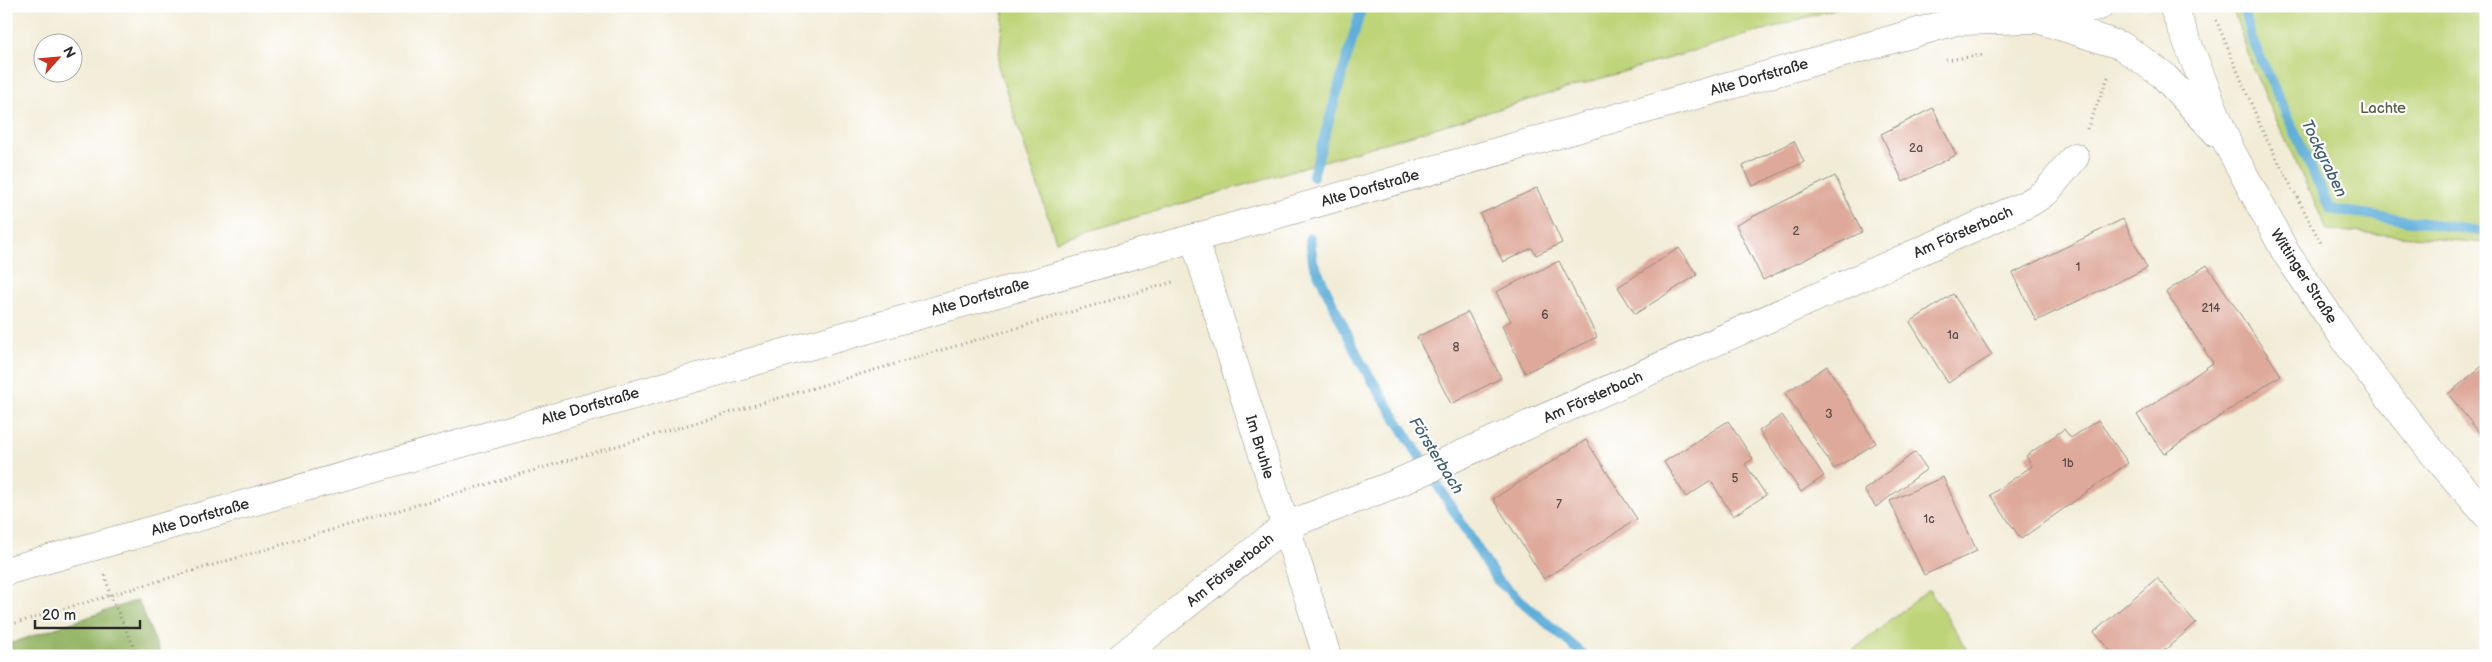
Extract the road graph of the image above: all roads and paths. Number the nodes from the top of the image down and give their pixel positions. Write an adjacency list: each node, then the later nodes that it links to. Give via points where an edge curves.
1 (1985, 6): 6 (street, Alte Dorfstraße)
2 (2099, 6): 5 (street, Alte Dorfstraße)
3 (2173, 6): 10 (street, Wittinger Straße)
4 (2214, 15): 13 (path, via 2264,134)
5 (2037, 19): 6 (street, Alte Dorfstraße); 10 (street, via 2122,46 2163,75)
6 (1953, 22): 12 (street, Alte Dorfstraße)
7 (1987, 55): 8 (path)
8 (1941, 61)
9 (2109, 74): 11 (path)
10 (2228, 145): 15 (street, Wittinger Straße, via 2286,253 2353,351)
11 (2075, 157): 16 (street, Am Försterbach, via 2046,192 2029,203 1395,484)
12 (1194, 238): 14 (street, Im Bruhle); 17 (street, Alte Dorfstraße)
13 (2324, 249)
14 (1204, 270): 16 (street, Im Bruhle); 19 (path, via 1164,285)
15 (2486, 514)
16 (1285, 526): 22 (street, Am Försterbach); 23 (street, Im Bruhle)
17 (96, 546): 18 (street, Alte Dorfstraße); 19 (path)
18 (6, 571)
19 (110, 595): 20 (path); 21 (path)
20 (6, 626)
21 (138, 656)
22 (1122, 656)
23 (1327, 656)

